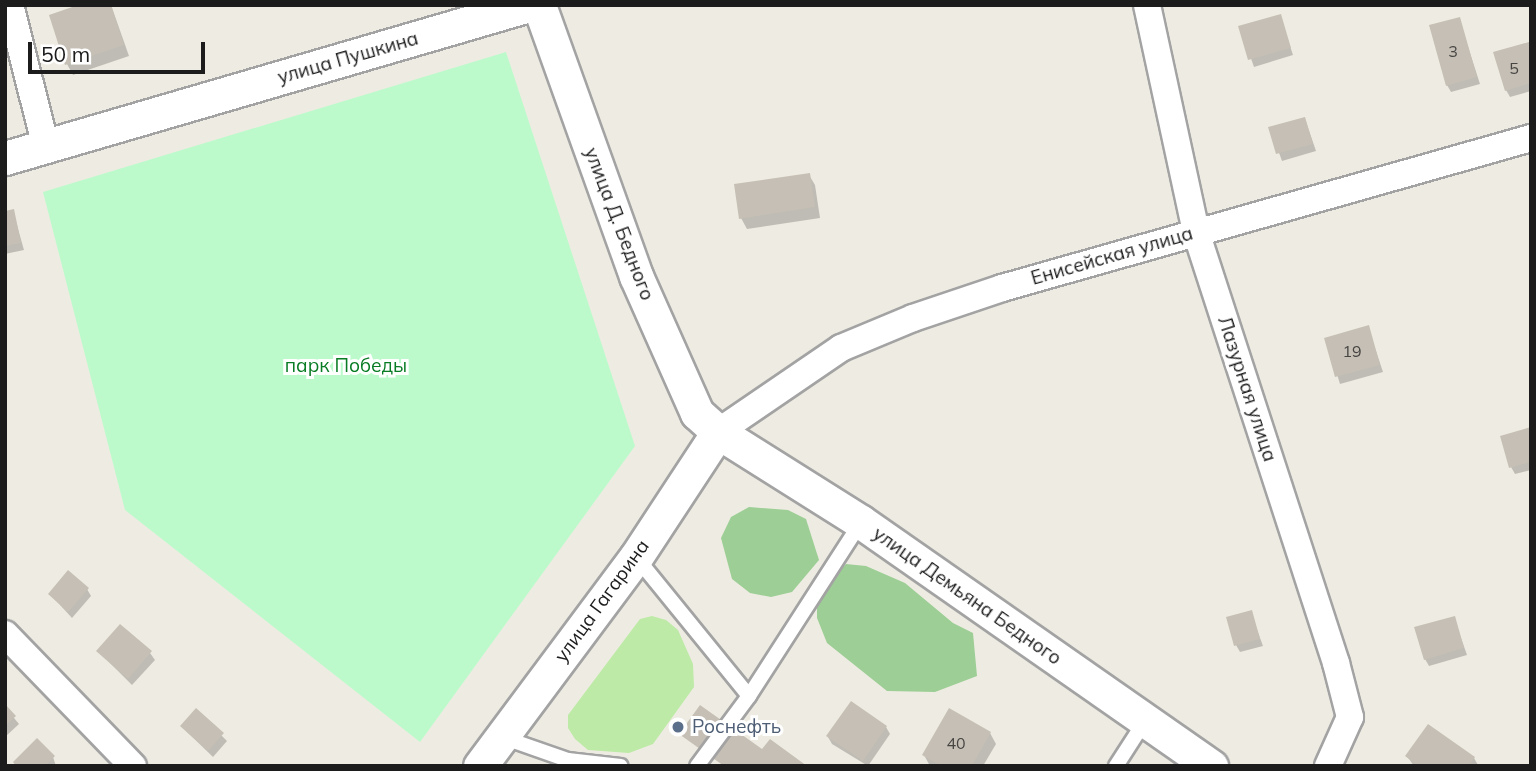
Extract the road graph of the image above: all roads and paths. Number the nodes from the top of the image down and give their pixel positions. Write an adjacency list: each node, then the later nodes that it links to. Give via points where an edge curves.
1 (10, 5): 6 (street)
2 (529, 5): 6 (street, улица Пушкина)
3 (539, 5): 9 (street, улица Д. Бедного, via 636,276 697,413)
4 (1147, 5): 8 (street, Лазурная улица)
5 (1531, 138): 8 (street, Енисейская улица)
6 (46, 147): 7 (street, улица Пушкина)
7 (5, 158)
8 (1196, 232): 9 (street, Енисейская улица, via 1002,288 841,348); 22 (street, Лазурная улица, via 1350,717)
9 (718, 432): 10 (street, улица Демьяна Бедного); 11 (street, улица Гагарина)
10 (861, 522): 13 (lane); 14 (street, улица Демьяна Бедного)
11 (636, 558): 13 (lane); 15 (street, улица Гагарина)
12 (5, 635): 16 (street)
13 (749, 696): 19 (lane)
14 (1145, 721): 20 (lane); 21 (street, улица Демьяна Бедного)
15 (502, 737): 17 (street, улица Гагарина); 18 (lane, via 568,760)
16 (133, 766)
17 (480, 766)
18 (621, 766)
19 (697, 766)
20 (1116, 766)
21 (1212, 766)
22 (1328, 766)

